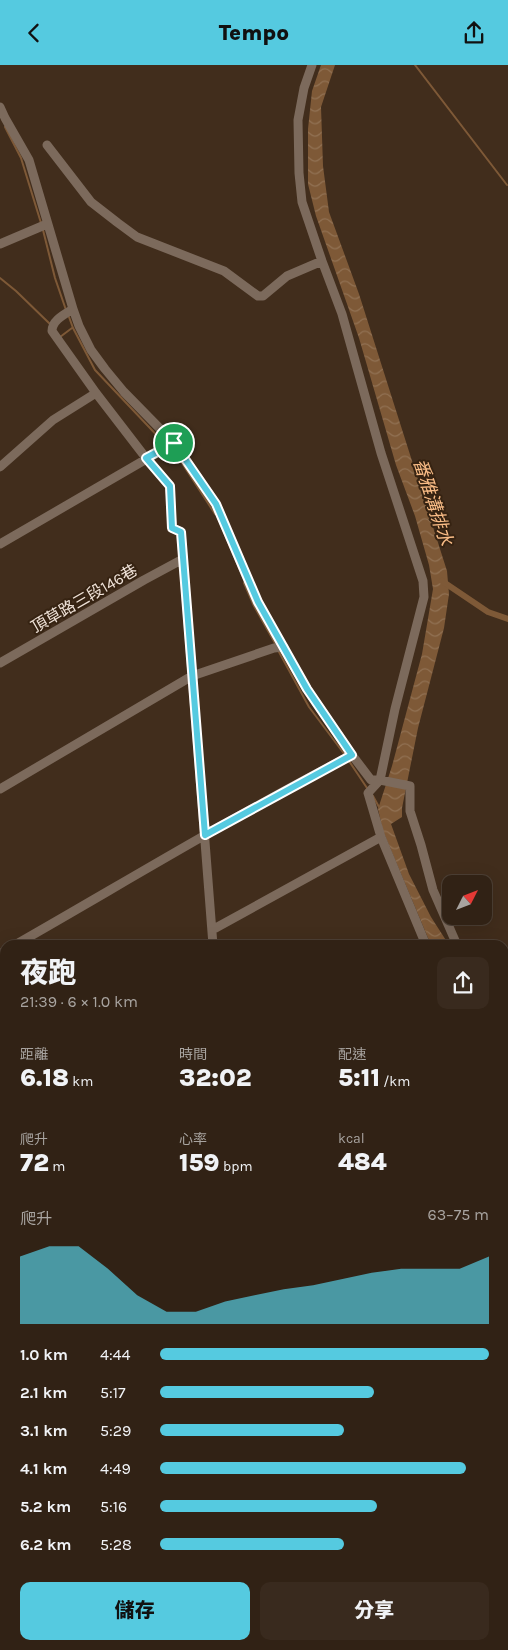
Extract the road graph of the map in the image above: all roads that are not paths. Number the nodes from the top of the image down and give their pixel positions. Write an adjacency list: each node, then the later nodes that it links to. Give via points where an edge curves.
1 (312, 65): 6 (street, via 298,120 299,173 302,202)
2 (0, 107): 4 (street, via 29,160)
3 (47, 145): 6 (street, via 91,202 124,228 137,237 224,271 258,297 287,276)
4 (44, 226): 5 (street); 7 (street)
5 (0, 244)
6 (322, 261): 18 (street, via 342,314 381,453 423,581 424,597 394,709)
7 (73, 309): 8 (street, via 56,320 52,331); 9 (street, via 78,326 105,369)
8 (96, 393): 10 (street); 11 (street, via 52,420)
9 (174, 443): 10 (street); 14 (street, via 216,504)
10 (146, 458): 12 (street); 13 (street, via 170,486 172,528 181,532)
11 (0, 467)
12 (0, 544)
13 (183, 559): 15 (street, 頂草路三段146巷); 16 (street)
14 (279, 647): 16 (street); 17 (street)
15 (0, 663)
16 (192, 677): 19 (street); 20 (street)
17 (348, 757): 18 (street, via 371,780); 20 (street)
18 (380, 780): 21 (street, via 370,790); 26 (street, via 410,786 410,811 433,891)
19 (0, 789)
20 (205, 835): 22 (street); 23 (street)
21 (381, 837): 22 (street); 25 (street)
22 (212, 930): 24 (street)
23 (24, 940)
24 (213, 940)
25 (424, 940)
26 (455, 940)

